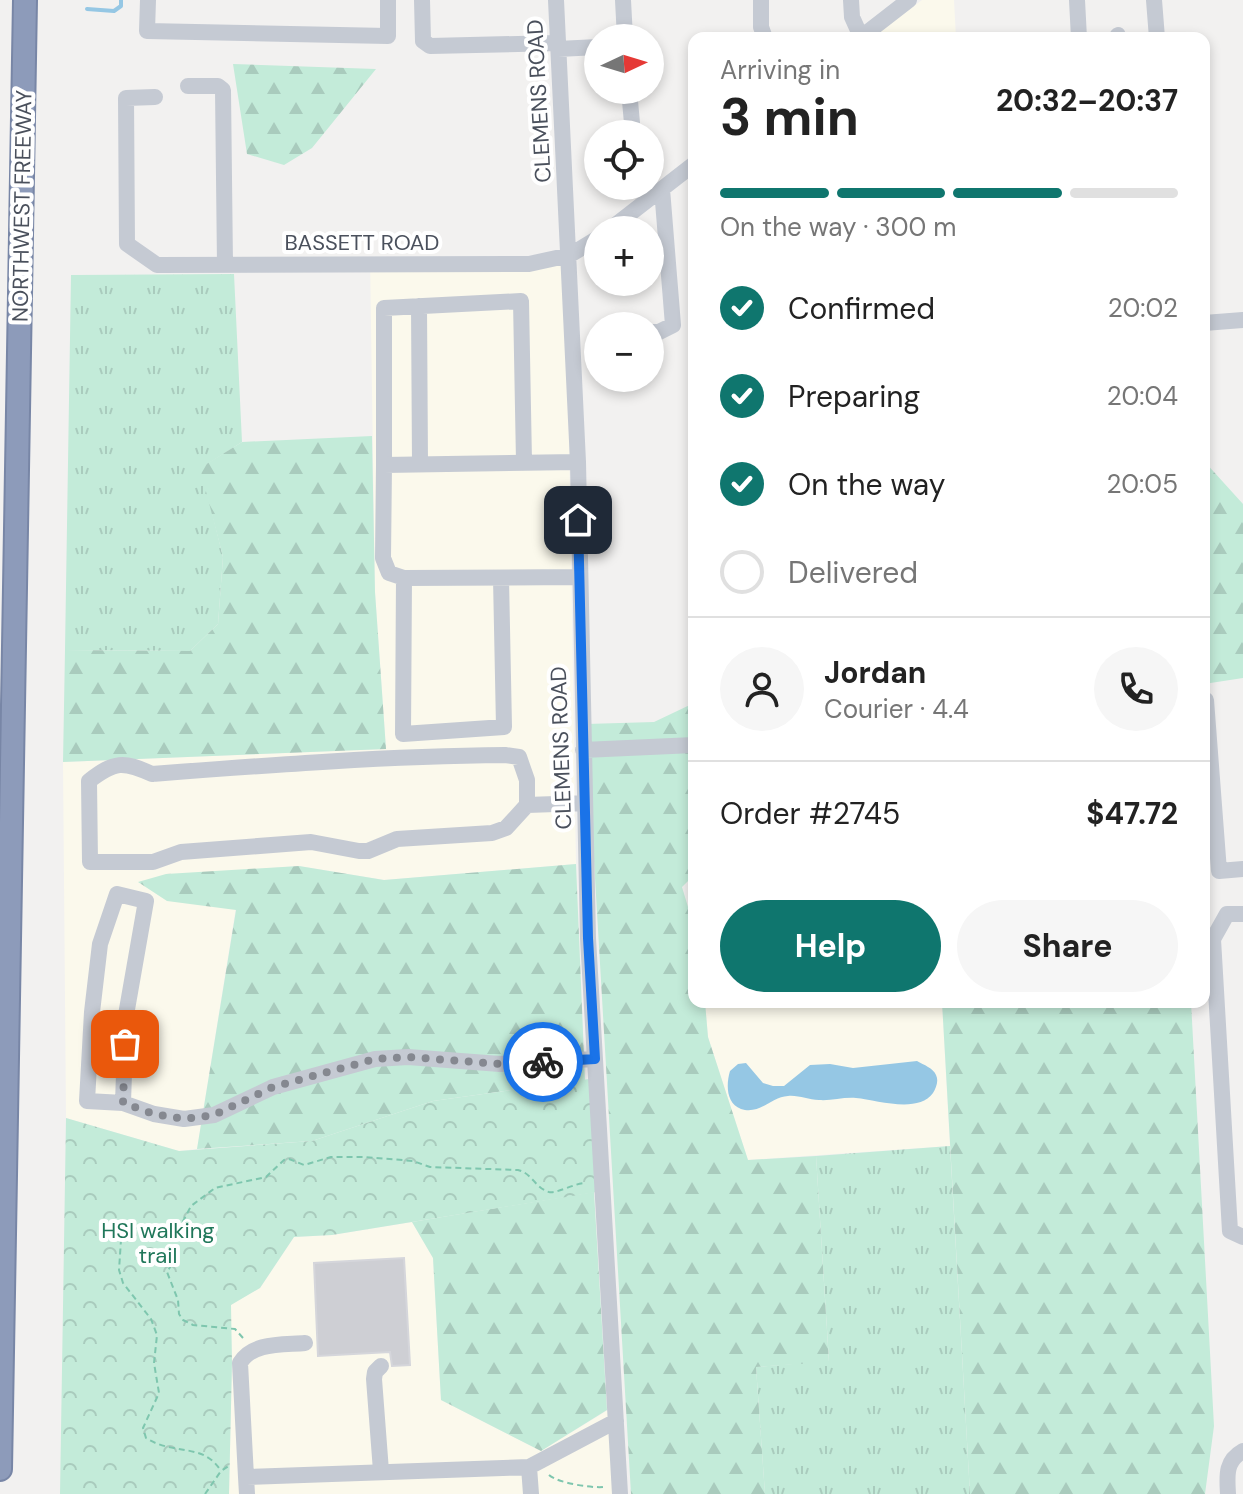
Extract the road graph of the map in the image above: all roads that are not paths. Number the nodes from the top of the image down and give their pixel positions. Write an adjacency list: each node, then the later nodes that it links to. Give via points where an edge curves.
1 (25, 0): 23 (highway, NORTHWEST FREEWAY)
2 (35, 0): 23 (highway)
3 (148, 0): 4 (street, via 147,31 388,36)
4 (388, 0)
5 (422, 0): 19 (street, via 423,41 430,46)
6 (556, 0): 19 (street, CLEMENS ROAD)
7 (623, 0): 13 (street)
8 (761, 0): 14 (street)
9 (851, 0): 15 (street)
10 (909, 0): 16 (street)
11 (1077, 0): 17 (street)
12 (1154, 0): 18 (street)
13 (624, 24)
14 (763, 32)
15 (858, 32)
16 (868, 32)
17 (1079, 32)
18 (1157, 32)
19 (558, 46): 20 (street); 30 (street, CLEMENS ROAD)
20 (584, 47)
21 (188, 86): 31 (street, via 223,90)
22 (155, 97): 31 (street, BASSETT ROAD, via 126,98 127,244 157,265)
23 (23, 100): 57 (highway, NORTHWEST FREEWAY)
24 (688, 169): 25 (street)
25 (664, 187)
26 (648, 200): 28 (street)
27 (663, 200): 35 (street, via 673,325)
28 (627, 216)
29 (584, 246): 30 (street, BASSETT ROAD)
30 (570, 255): 31 (street, BASSETT ROAD, via 529,264); 37 (street, CLEMENS ROAD)
31 (225, 265)
32 (419, 306): 36 (street, via 521,301); 38 (street); 39 (street, via 384,308)
33 (1243, 320): 34 (street)
34 (1210, 323)
35 (664, 330)
36 (524, 462): 37 (street); 38 (street)
37 (578, 462): 40 (street, CLEMENS ROAD)
38 (420, 464): 39 (street)
39 (384, 465): 41 (street, via 383,558 389,573)
40 (579, 577): 42 (street); 44 (street, CLEMENS ROAD)
41 (404, 578): 42 (street); 42 (street, via 403,734 504,727)
42 (501, 578)
43 (688, 745): 44 (street)
44 (583, 750): 46 (street, CLEMENS ROAD)
45 (1210, 753): 48 (street, via 1219,871)
46 (585, 803): 47 (street); 50 (street, CLEMENS ROAD)
47 (527, 805): 47 (street, via 506,828 492,833 397,839 368,851 311,842 181,852 153,862 90,862 89,781 107,767 128,763 152,774 325,760 505,755 519,757 527,780)
48 (1243, 869)
49 (1243, 914): 52 (street, via 1227,914 1213,939 1230,1231)
50 (595, 1059): 51 (street, via 500,1064 375,1059 273,1087 214,1115 184,1119); 55 (street, CLEMENS ROAD)
51 (123, 1103): 51 (street, via 126,1015 146,901 117,894 100,944 87,1101)
52 (1243, 1237)
53 (305, 1343): 60 (street, via 244,1355 239,1371)
54 (381, 1366): 59 (street, via 374,1379)
55 (616, 1421): 58 (street); 61 (street, CLEMENS ROAD)
56 (1243, 1451): 63 (street, via 1229,1465)
57 (0, 1469)
58 (537, 1469): 59 (street); 62 (street)
59 (381, 1471): 60 (street)
60 (246, 1477)
61 (612, 1490)
62 (531, 1494)
63 (1228, 1494)

